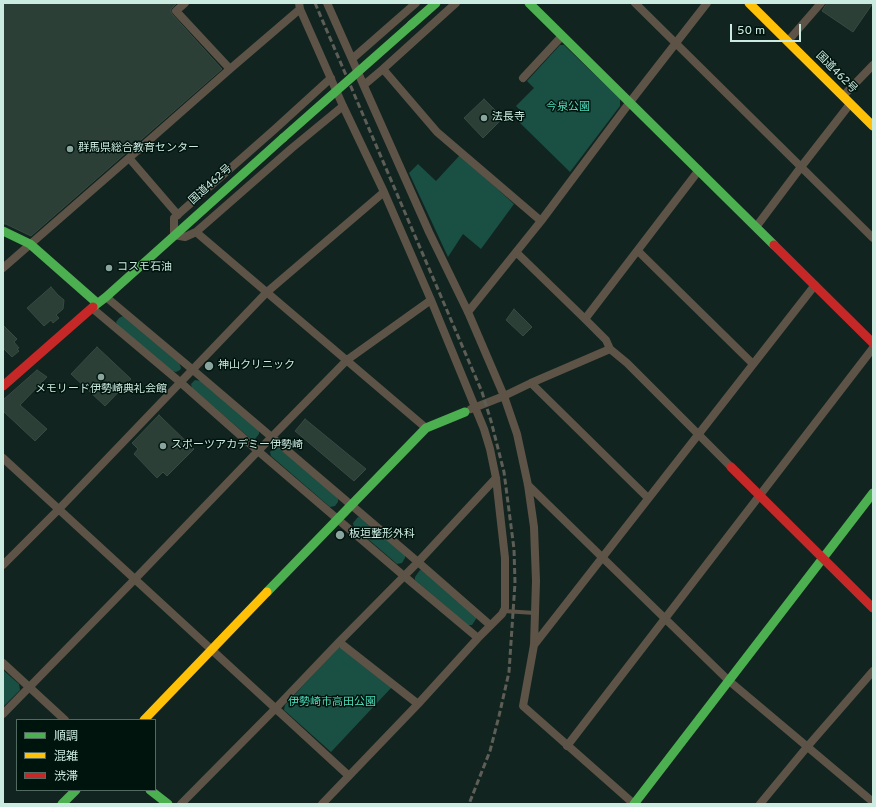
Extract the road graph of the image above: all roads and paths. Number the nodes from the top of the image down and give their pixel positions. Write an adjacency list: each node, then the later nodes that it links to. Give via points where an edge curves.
1 (185, 3): 17 (street, via 176,11)
2 (327, 3): 15 (street)
3 (416, 3): 15 (street)
4 (436, 3): 36 (main road, 国道462号, bridge)
5 (456, 3): 18 (street)
6 (529, 3): 12 (main road)
7 (635, 3): 14 (street)
8 (707, 3): 14 (street)
9 (749, 3): 13 (main road, 国道462号)
10 (821, 3): 13 (street)
11 (299, 6): 17 (street); 19 (street)
12 (562, 36): 20 (street); 23 (main road)
13 (788, 41): 22 (main road, 国道462号)
14 (676, 43): 23 (street); 28 (street)
15 (352, 59): 21 (street)
16 (873, 65): 22 (street)
17 (230, 68): 27 (street)
18 (383, 68): 21 (street); 32 (street, via 437,132)
19 (331, 78): 25 (street); 31 (street)
20 (523, 78)
21 (364, 85): 47 (street, via 429,232)
22 (843, 96): 24 (main road, 国道462号)
23 (630, 102): 29 (main road); 32 (street)
24 (850, 104): 26 (main road, 国道462号); 28 (street)
25 (343, 106): 30 (street); 35 (street)
26 (873, 126)
27 (129, 158): 31 (street); 38 (street)
28 (801, 167): 33 (street); 37 (street)
29 (700, 170): 33 (main road); 39 (street)
30 (384, 192): 43 (street); 45 (street)
31 (178, 215): 36 (street, via 174,218)
32 (541, 221): 40 (street)
33 (756, 227): 42 (main road)
34 (3, 230): 38 (main road)
35 (196, 232): 36 (street, via 185,237); 43 (street)
36 (174, 234): 44 (main road, 国道462号)
37 (873, 238)
38 (30, 244): 41 (street); 46 (main road)
39 (638, 251): 48 (street); 53 (street)
40 (516, 252): 47 (street); 48 (street)
41 (3, 268)
42 (815, 285): 49 (main road); 53 (street)
43 (267, 292): 52 (street); 54 (street)
44 (106, 297): 46 (main road, 国道462号); 54 (street)
45 (431, 300): 52 (street); 59 (street)
46 (94, 306): 55 (street); 57 (main road, 国道462号)
47 (468, 312): 58 (street)
48 (585, 319): 51 (street, via 606,340)
49 (873, 343)
50 (873, 348): 70 (street)
51 (610, 349): 56 (street); 62 (street)
52 (347, 360): 61 (street); 63 (street)
53 (753, 364): 62 (street)
54 (193, 370): 55 (street); 63 (street)
55 (180, 382): 64 (street); 73 (street)
56 (531, 383): 58 (street); 71 (street)
57 (3, 386)
58 (504, 396): 59 (street); 68 (street, via 517,434)
59 (476, 408): 60 (street); 67 (street, via 490,449)
60 (465, 412): 61 (main road)
61 (426, 428): 72 (main road)
62 (698, 435): 66 (street); 71 (street)
63 (271, 437): 64 (street); 72 (street)
64 (258, 451): 74 (street); 80 (street)
65 (3, 458): 73 (street)
66 (731, 467): 70 (main road)
67 (496, 478): 77 (street); 82 (street, via 505,558)
68 (528, 485): 75 (street); 83 (street, via 534,527)
69 (873, 493): 76 (main road)
70 (760, 496): 76 (main road); 84 (street)
71 (648, 498): 75 (street)
72 (351, 506): 74 (main road); 77 (street)
73 (59, 509): 78 (street); 80 (street)
74 (338, 519): 79 (street); 89 (main road)
75 (602, 558): 84 (street); 88 (street)
76 (823, 558): 81 (main road); 92 (main road)
77 (418, 562): 79 (street); 85 (street)
78 (3, 565)
79 (404, 576): 86 (street); 87 (street)
80 (135, 579): 89 (street); 93 (street)
81 (873, 608)
82 (504, 611): 83 (lane); 85 (street)
83 (535, 613): 88 (street)
84 (665, 619): 92 (street); 99 (street)
85 (490, 625): 86 (street)
86 (478, 638): 94 (street)
87 (339, 642): 94 (street); 95 (street)
88 (534, 645): 99 (street, via 522,706)
89 (212, 650): 95 (street); 98 (main road)
90 (3, 663): 93 (street)
91 (873, 671): 100 (street)
92 (728, 680): 100 (street); 109 (main road)
93 (29, 687): 96 (street); 97 (street)
94 (418, 704): 101 (street)
95 (275, 709): 101 (street); 107 (street)
96 (3, 714)
97 (65, 719)
98 (145, 719)
99 (567, 746): 109 (street)
100 (807, 747): 104 (street); 110 (street)
101 (349, 776): 108 (street)
102 (75, 791): 105 (main road)
103 (151, 791): 106 (main road)
104 (873, 802)
105 (62, 804)
106 (168, 804)
107 (181, 804)
108 (322, 804)
109 (634, 804)
110 (760, 804)

